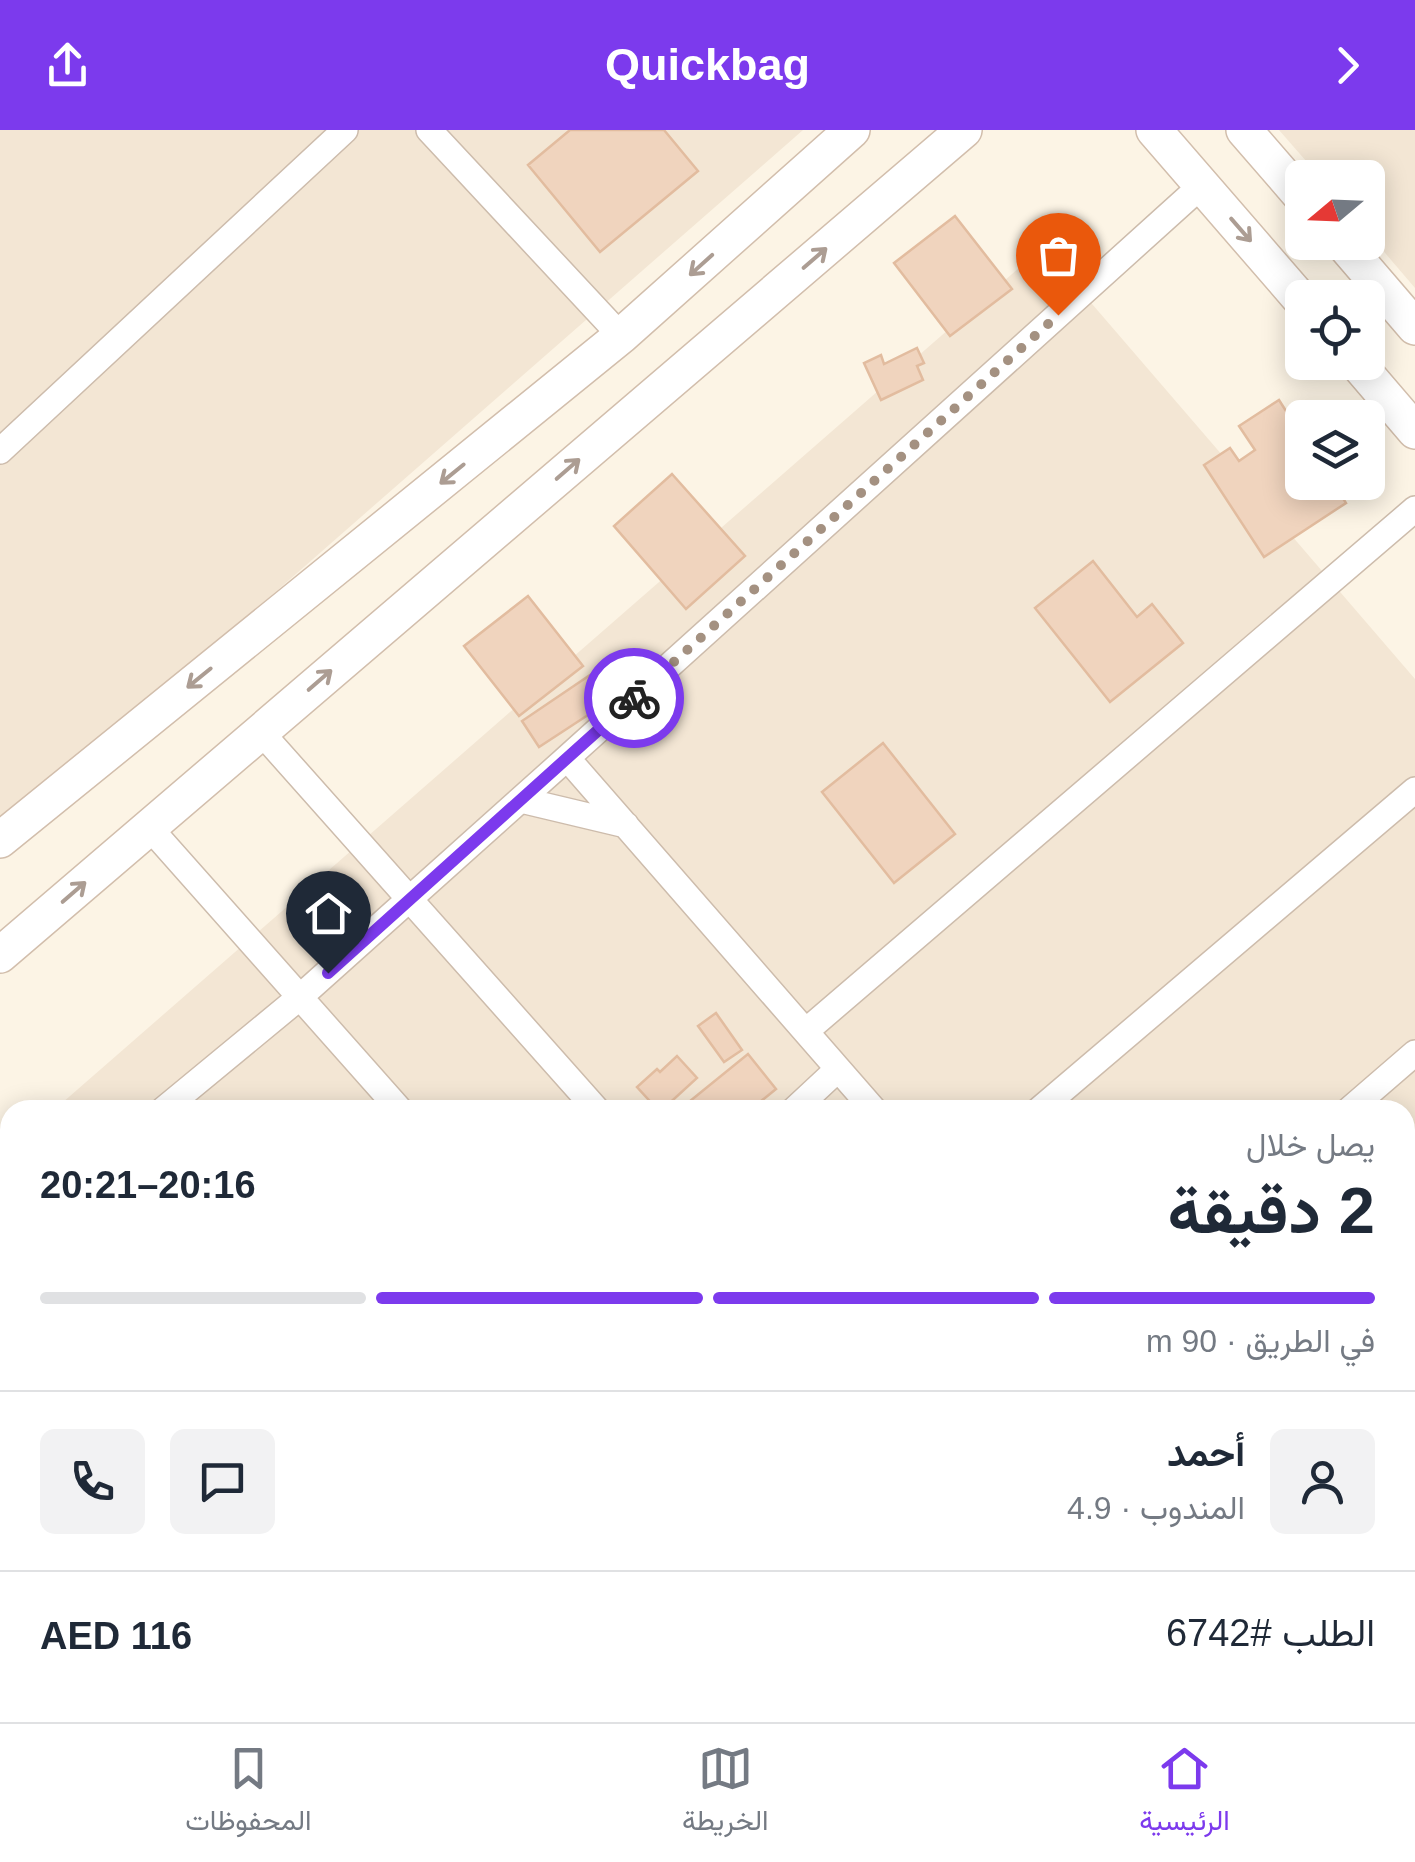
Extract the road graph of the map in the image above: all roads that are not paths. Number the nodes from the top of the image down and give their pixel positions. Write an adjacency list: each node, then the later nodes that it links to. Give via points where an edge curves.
1 (345, 130): 15 (street)
2 (429, 130): 12 (street)
3 (852, 130): 12 (street, one-way to 12)
4 (964, 130): 17 (street, one-way to 4)
5 (1154, 130): 8 (street)
6 (1259, 135): 7 (street)
7 (1285, 172)
8 (1202, 185): 10 (street, one-way to 10); 18 (street)
9 (1357, 260): 11 (street)
10 (1285, 281)
11 (1415, 327)
12 (621, 336): 23 (street, one-way to 23)
13 (1371, 380): 14 (street)
14 (1415, 431)
15 (0, 451)
16 (1415, 509): 27 (street)
17 (260, 731): 22 (street); 24 (street)
18 (568, 758): 20 (street); 21 (street)
19 (1415, 790): 35 (street)
20 (521, 800): 21 (street); 24 (street)
21 (626, 825): 27 (street)
22 (149, 827): 25 (street, one-way to 22); 26 (street)
23 (0, 840)
24 (412, 899): 26 (street); 32 (street)
25 (0, 956)
26 (300, 998): 30 (street); 31 (street)
27 (806, 1031): 29 (street)
28 (1415, 1052): 36 (street)
29 (838, 1069): 33 (street); 34 (street)
30 (175, 1100)
31 (391, 1100)
32 (589, 1100)
33 (805, 1100)
34 (865, 1100)
35 (1051, 1100)
36 (1360, 1100)

